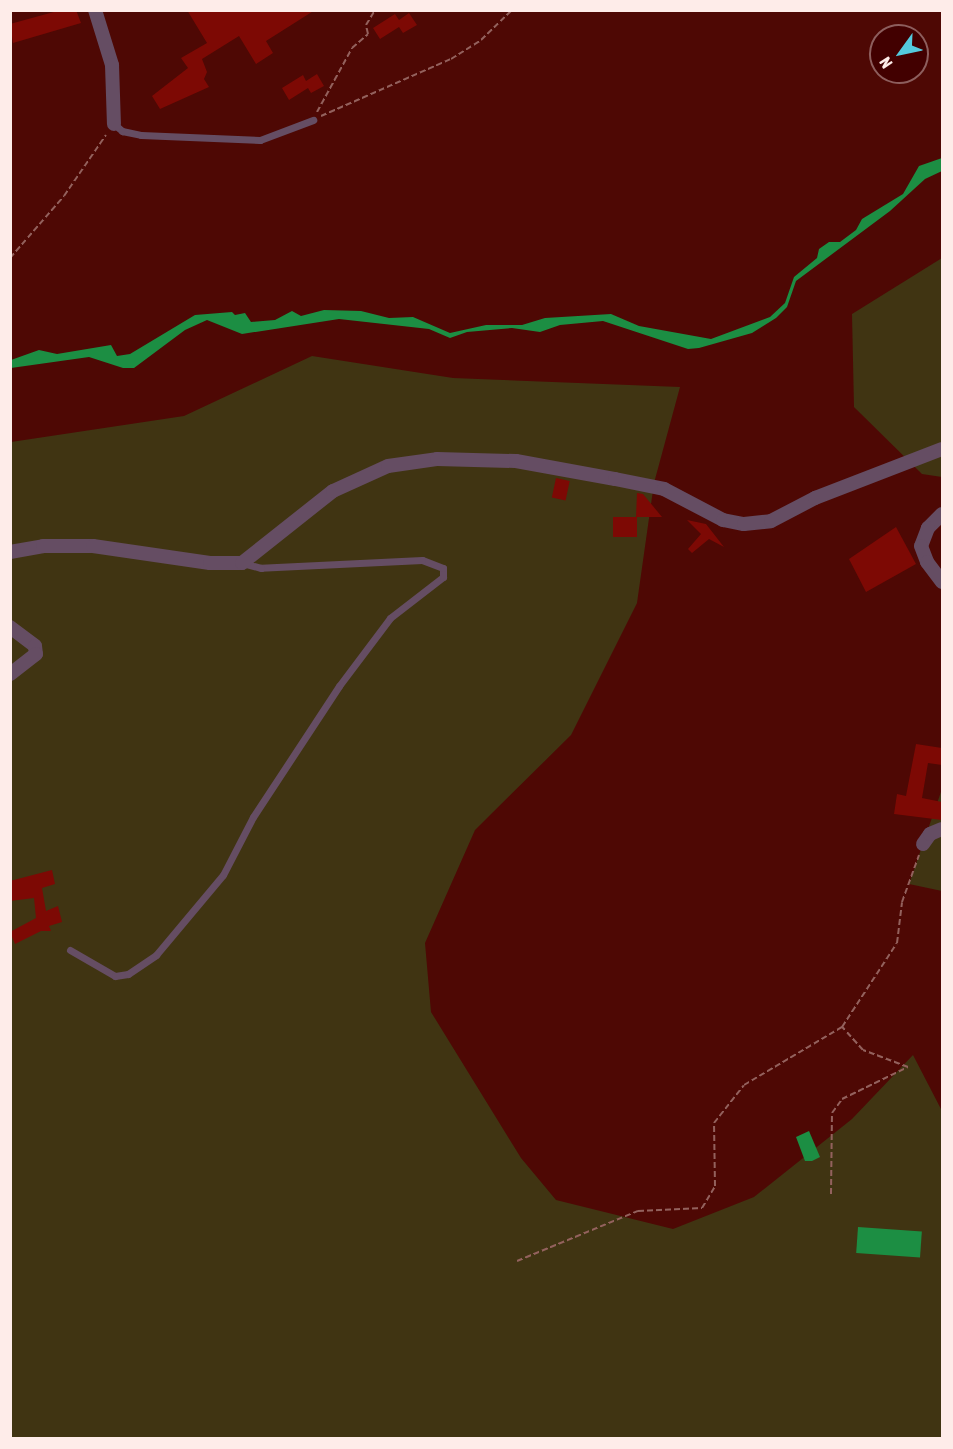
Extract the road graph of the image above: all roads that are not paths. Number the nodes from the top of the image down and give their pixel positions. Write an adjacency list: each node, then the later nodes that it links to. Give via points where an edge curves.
1 (95, 10): 3 (street, via 112,65)
2 (313, 120): 3 (lane, via 260,140 141,135 122,131)
3 (114, 123)
4 (942, 449): 7 (street, via 815,498 771,521 744,524 723,520 664,489 516,461 437,459 388,466 333,491)
5 (942, 514): 8 (street, via 928,528 921,546)
6 (10, 552): 7 (street, via 43,546 93,546 210,563)
7 (242, 563): 13 (lane, via 261,568 422,560 443,568 443,577 390,618 339,686 253,817 224,875 156,955 128,974 115,976)
8 (942, 582)
9 (10, 627): 10 (street, via 35,646 36,654)
10 (10, 674)
11 (942, 829): 12 (street, via 930,834)
12 (923, 844)
13 (70, 950)

